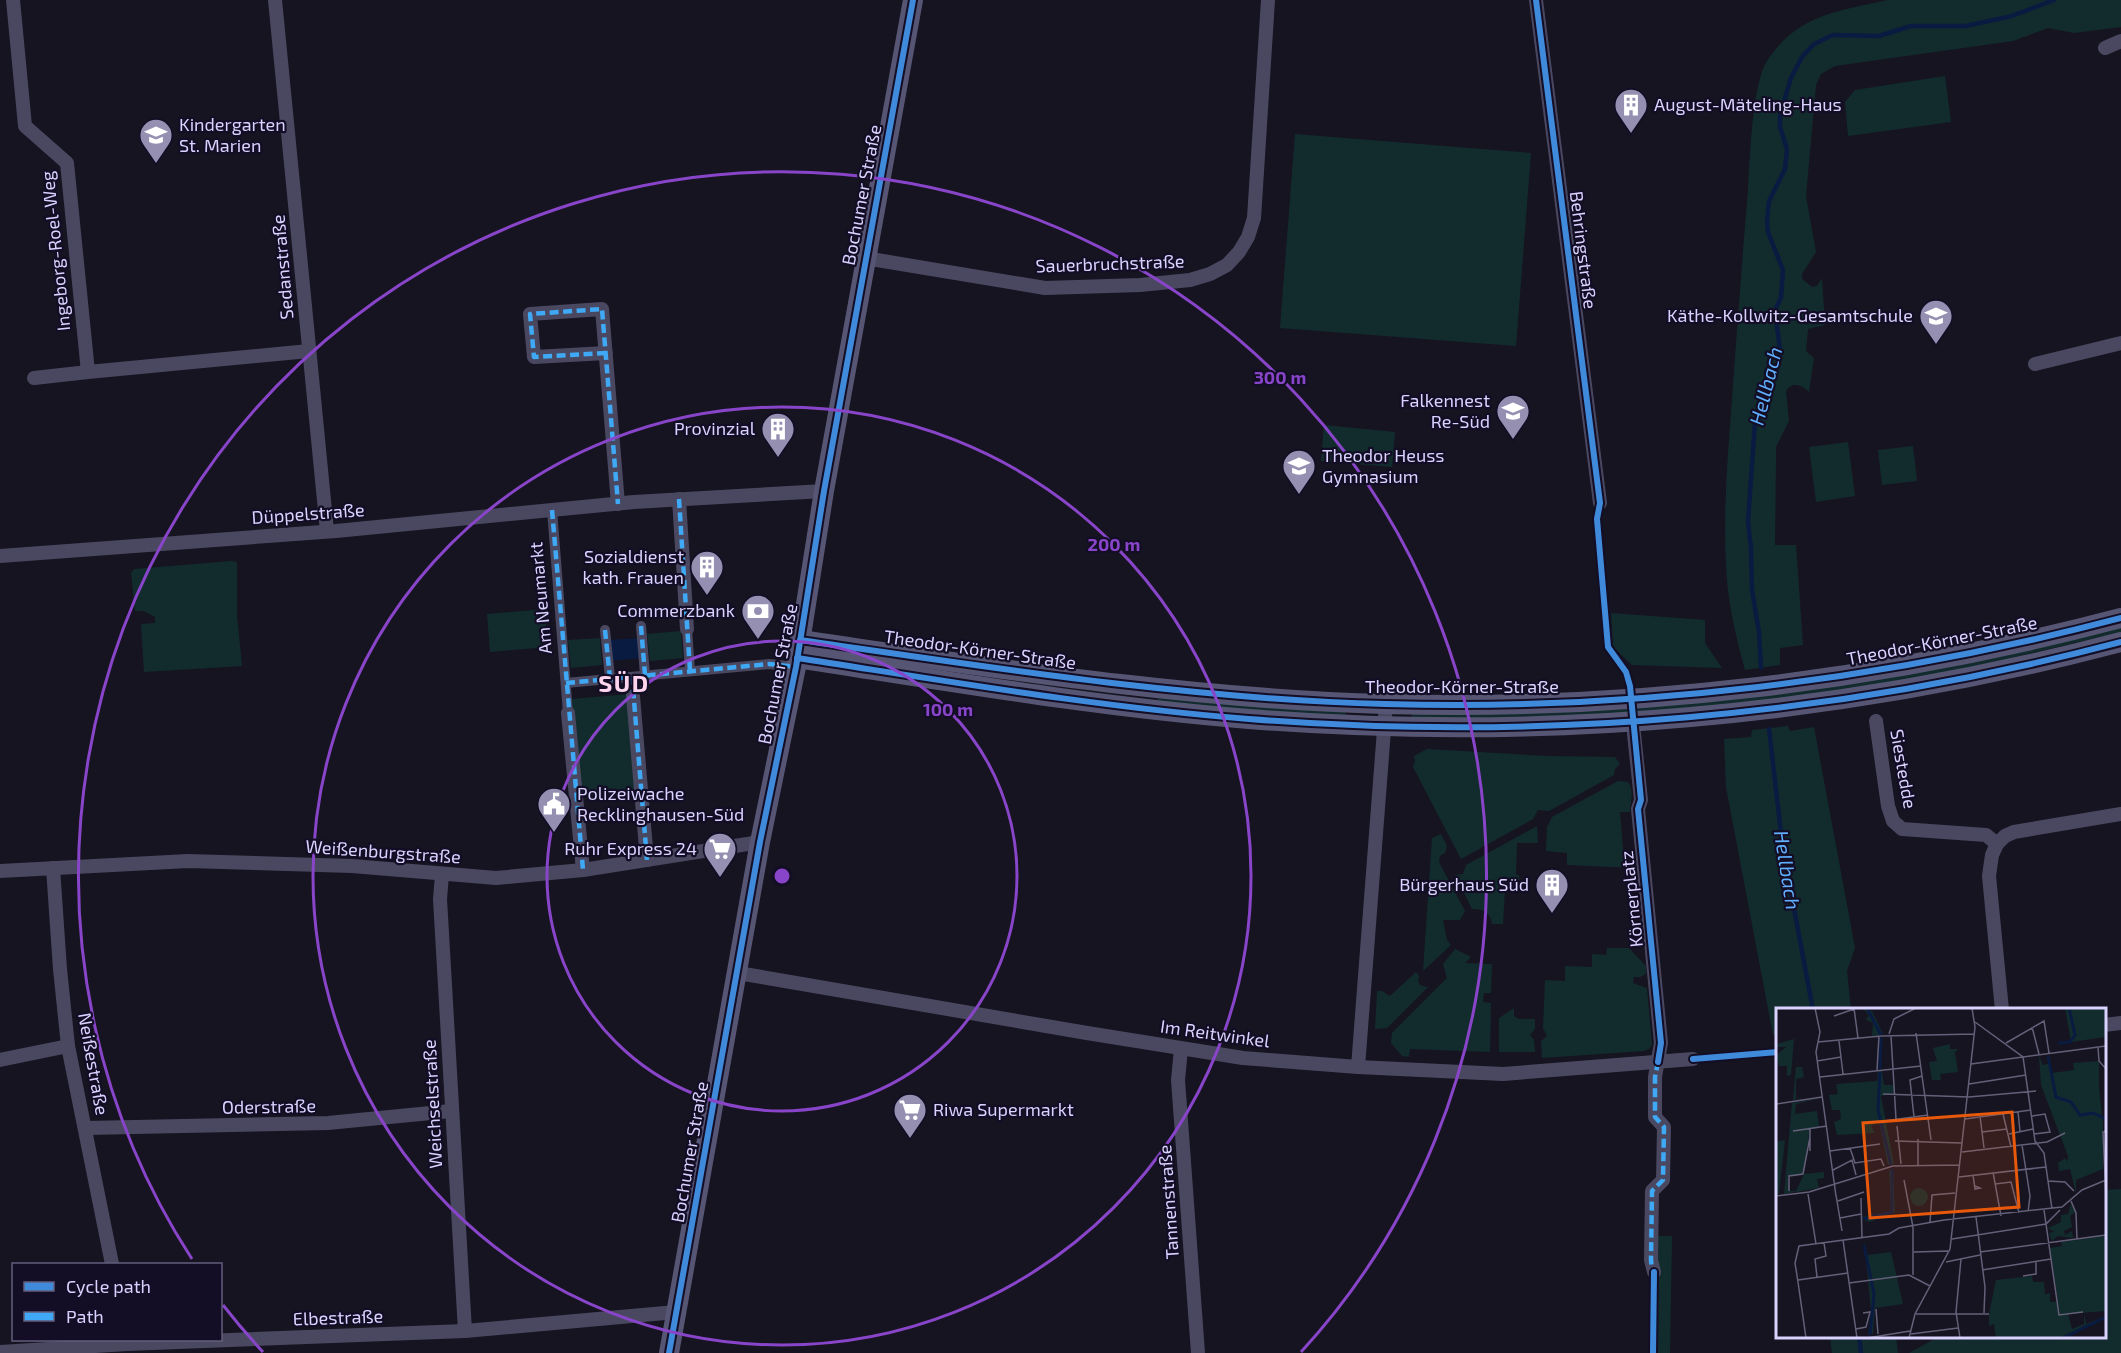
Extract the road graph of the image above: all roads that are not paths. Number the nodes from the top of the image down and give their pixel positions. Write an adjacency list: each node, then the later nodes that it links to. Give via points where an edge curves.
1 (13, 0): 13 (street, Ingeborg-Roel-Weg, via 25,126 67,163)
2 (275, 0): 10 (street, Sedanstraße)
3 (913, 0): 8 (main road, Bochumer Straße)
4 (1268, 0): 8 (street, Sauerbruchstraße, via 1254,218 1244,245 1227,265 1190,280 1045,288)
5 (1536, 0): 17 (street, Behringstraße)
6 (2121, 41): 7 (street)
7 (2105, 48)
8 (865, 258): 15 (main road, Bochumer Straße)
9 (2121, 343): 12 (street)
10 (309, 351): 13 (street); 20 (street, Sedanstraße)
11 (606, 353): 11 (street, via 602,309 530,314 534,357); 18 (street)
12 (2035, 364)
13 (88, 372): 14 (street)
14 (34, 378)
15 (824, 491): 16 (street, Düppelstraße); 27 (main road, Bochumer Straße)
16 (679, 499): 18 (street, Düppelstraße); 24 (street)
17 (1600, 503)
18 (618, 504): 19 (street, Düppelstraße)
19 (552, 510): 20 (street, Düppelstraße); 32 (street, Am Neumarkt)
20 (327, 531): 21 (street, Düppelstraße)
21 (0, 556)
22 (2121, 618): 35 (main road, Theodor-Körner-Straße, via 1898,667 1691,695 1525,705)
23 (641, 626): 29 (street)
24 (687, 629): 28 (street)
25 (605, 630): 31 (street)
26 (2121, 642): 39 (main road, Theodor-Körner-Straße, via 1953,681 1767,710 1619,723)
27 (797, 655): 28 (street, via 769,664); 33 (main road, Theodor-Körner-Straße, via 982,667); 36 (main road, Theodor-Körner-Straße); 42 (main road, Bochumer Straße)
28 (690, 671): 29 (street)
29 (645, 675): 30 (street)
30 (632, 676): 31 (street); 34 (street)
31 (610, 678): 32 (street)
32 (566, 683): 37 (street, Am Neumarkt)
33 (1151, 687): 35 (main road, Theodor-Körner-Straße); 36 (main road)
34 (633, 696): 44 (street)
35 (1386, 705): 39 (street)
36 (1150, 709): 39 (main road, Theodor-Körner-Straße)
37 (568, 713): 46 (street, Am Neumarkt)
38 (1876, 722): 43 (street, Siestedde, via 1893,821 1902,829 1986,835)
39 (1385, 726): 58 (street)
40 (1634, 734): 57 (street, Körnerplatz, via 1661,1043)
41 (2121, 814): 43 (street, via 2014,832)
42 (760, 842): 44 (street, Weißenburgstraße); 49 (main road, Bochumer Straße)
43 (1997, 844): 50 (street, via 1989,876)
44 (647, 860): 46 (street, Weißenburgstraße)
45 (53, 868): 47 (street, Weißenburgstraße); 48 (street, Weißenburgstraße, via 199,861 352,866); 53 (street, Neißestraße)
46 (583, 870): 48 (street, Weißenburgstraße, via 496,878)
47 (0, 871)
48 (442, 875): 59 (street, Weichselstraße)
49 (738, 973): 54 (street, Im Reitwinkel); 63 (main road, Bochumer Straße)
50 (2002, 1008)
51 (2121, 1023): 52 (street)
52 (2106, 1025)
53 (68, 1046): 56 (street); 60 (street, Neißestraße)
54 (1182, 1049): 58 (street, Im Reitwinkel); 70 (street, Tannenstraße, via 1178,1080)
55 (1693, 1059): 57 (street, Im Reitwinkel)
56 (0, 1060)
57 (1658, 1062): 58 (street, Im Reitwinkel, via 1503,1074); 62 (street, Körnerplatz, via 1655,1117 1664,1126 1663,1180 1652,1191)
58 (1358, 1067)
59 (451, 1111): 60 (street, Oderstraße, via 328,1123); 64 (street, Weichselstraße)
60 (86, 1128): 61 (street, Neißestraße)
61 (112, 1263)
62 (1653, 1272)
63 (676, 1312): 64 (street, Elbestraße); 69 (main road, Bochumer Straße)
64 (465, 1331): 65 (street, Elbestraße)
65 (222, 1339)
66 (158, 1341): 67 (street, Elbestraße)
67 (127, 1342): 68 (street, Elbestraße)
68 (0, 1352)
69 (669, 1353)
70 (1198, 1353)

